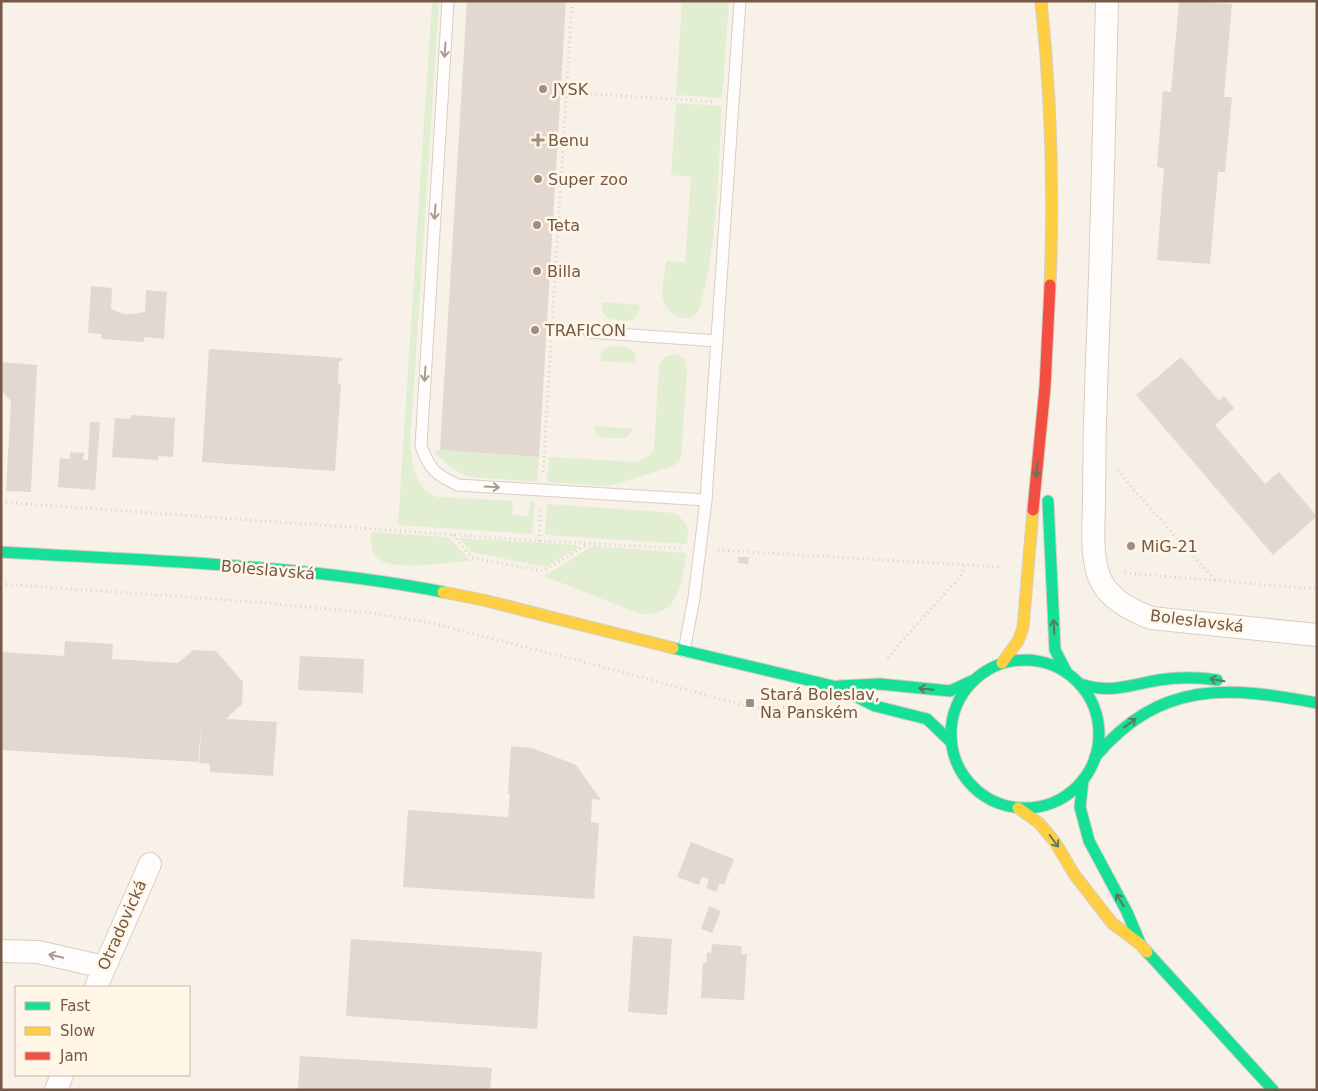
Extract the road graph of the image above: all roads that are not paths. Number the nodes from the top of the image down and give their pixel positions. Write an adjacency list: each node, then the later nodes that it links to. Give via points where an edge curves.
1 (448, 1): 8 (lane, one-way to 8, via 421,446 427,462 440,477 458,485)
2 (740, 1): 6 (lane)
3 (1041, 1): 7 (main road, via 1052,142)
4 (1107, 1): 10 (street, Boleslavská, via 1094,437 1097,571 1116,600 1151,618)
5 (589, 332): 6 (lane)
6 (717, 341): 8 (lane)
7 (1045, 387): 12 (main road, one-way to 12, via 1023,628); 13 (main road, one-way to 7, via 1055,650)
8 (706, 500): 11 (lane)
9 (1, 552): 11 (main road, Boleslavská, via 278,570 410,586 483,600)
10 (1317, 635)
11 (684, 651): 16 (main road, Boleslavská)
12 (1002, 663): 13 (main road, via 1036,660); 14 (main road)
13 (1067, 673): 15 (main road)
14 (972, 681): 16 (main road, one-way to 16, via 950,691 880,684); 19 (main road, via 954,710)
15 (1080, 684): 17 (main road, one-way to 15, via 1207,679 1160,680 1114,690); 20 (main road, via 1098,718)
16 (837, 687): 19 (main road, via 875,706 927,719)
17 (1264, 694): 18 (main road); 20 (main road, one-way to 17, via 1128,725 1166,703 1214,692)
18 (1317, 703)
19 (951, 742): 22 (main road, via 958,765 971,786 985,797)
20 (1095, 757): 21 (main road)
21 (1083, 780): 22 (main road, via 1053,803 1036,808); 24 (main road, one-way to 21, via 1127,912 1089,841 1080,807)
22 (1018, 808): 24 (main road, one-way to 24, via 1055,842 1074,874 1112,923)
23 (150, 864): 26 (street, Otradovická)
24 (1140, 944): 30 (main road)
25 (1, 951): 26 (street, one-way to 25, via 38,952)
26 (104, 966): 27 (street, Otradovická)
27 (96, 986)
28 (62, 1076): 29 (street)
29 (56, 1090)
30 (1273, 1090)

